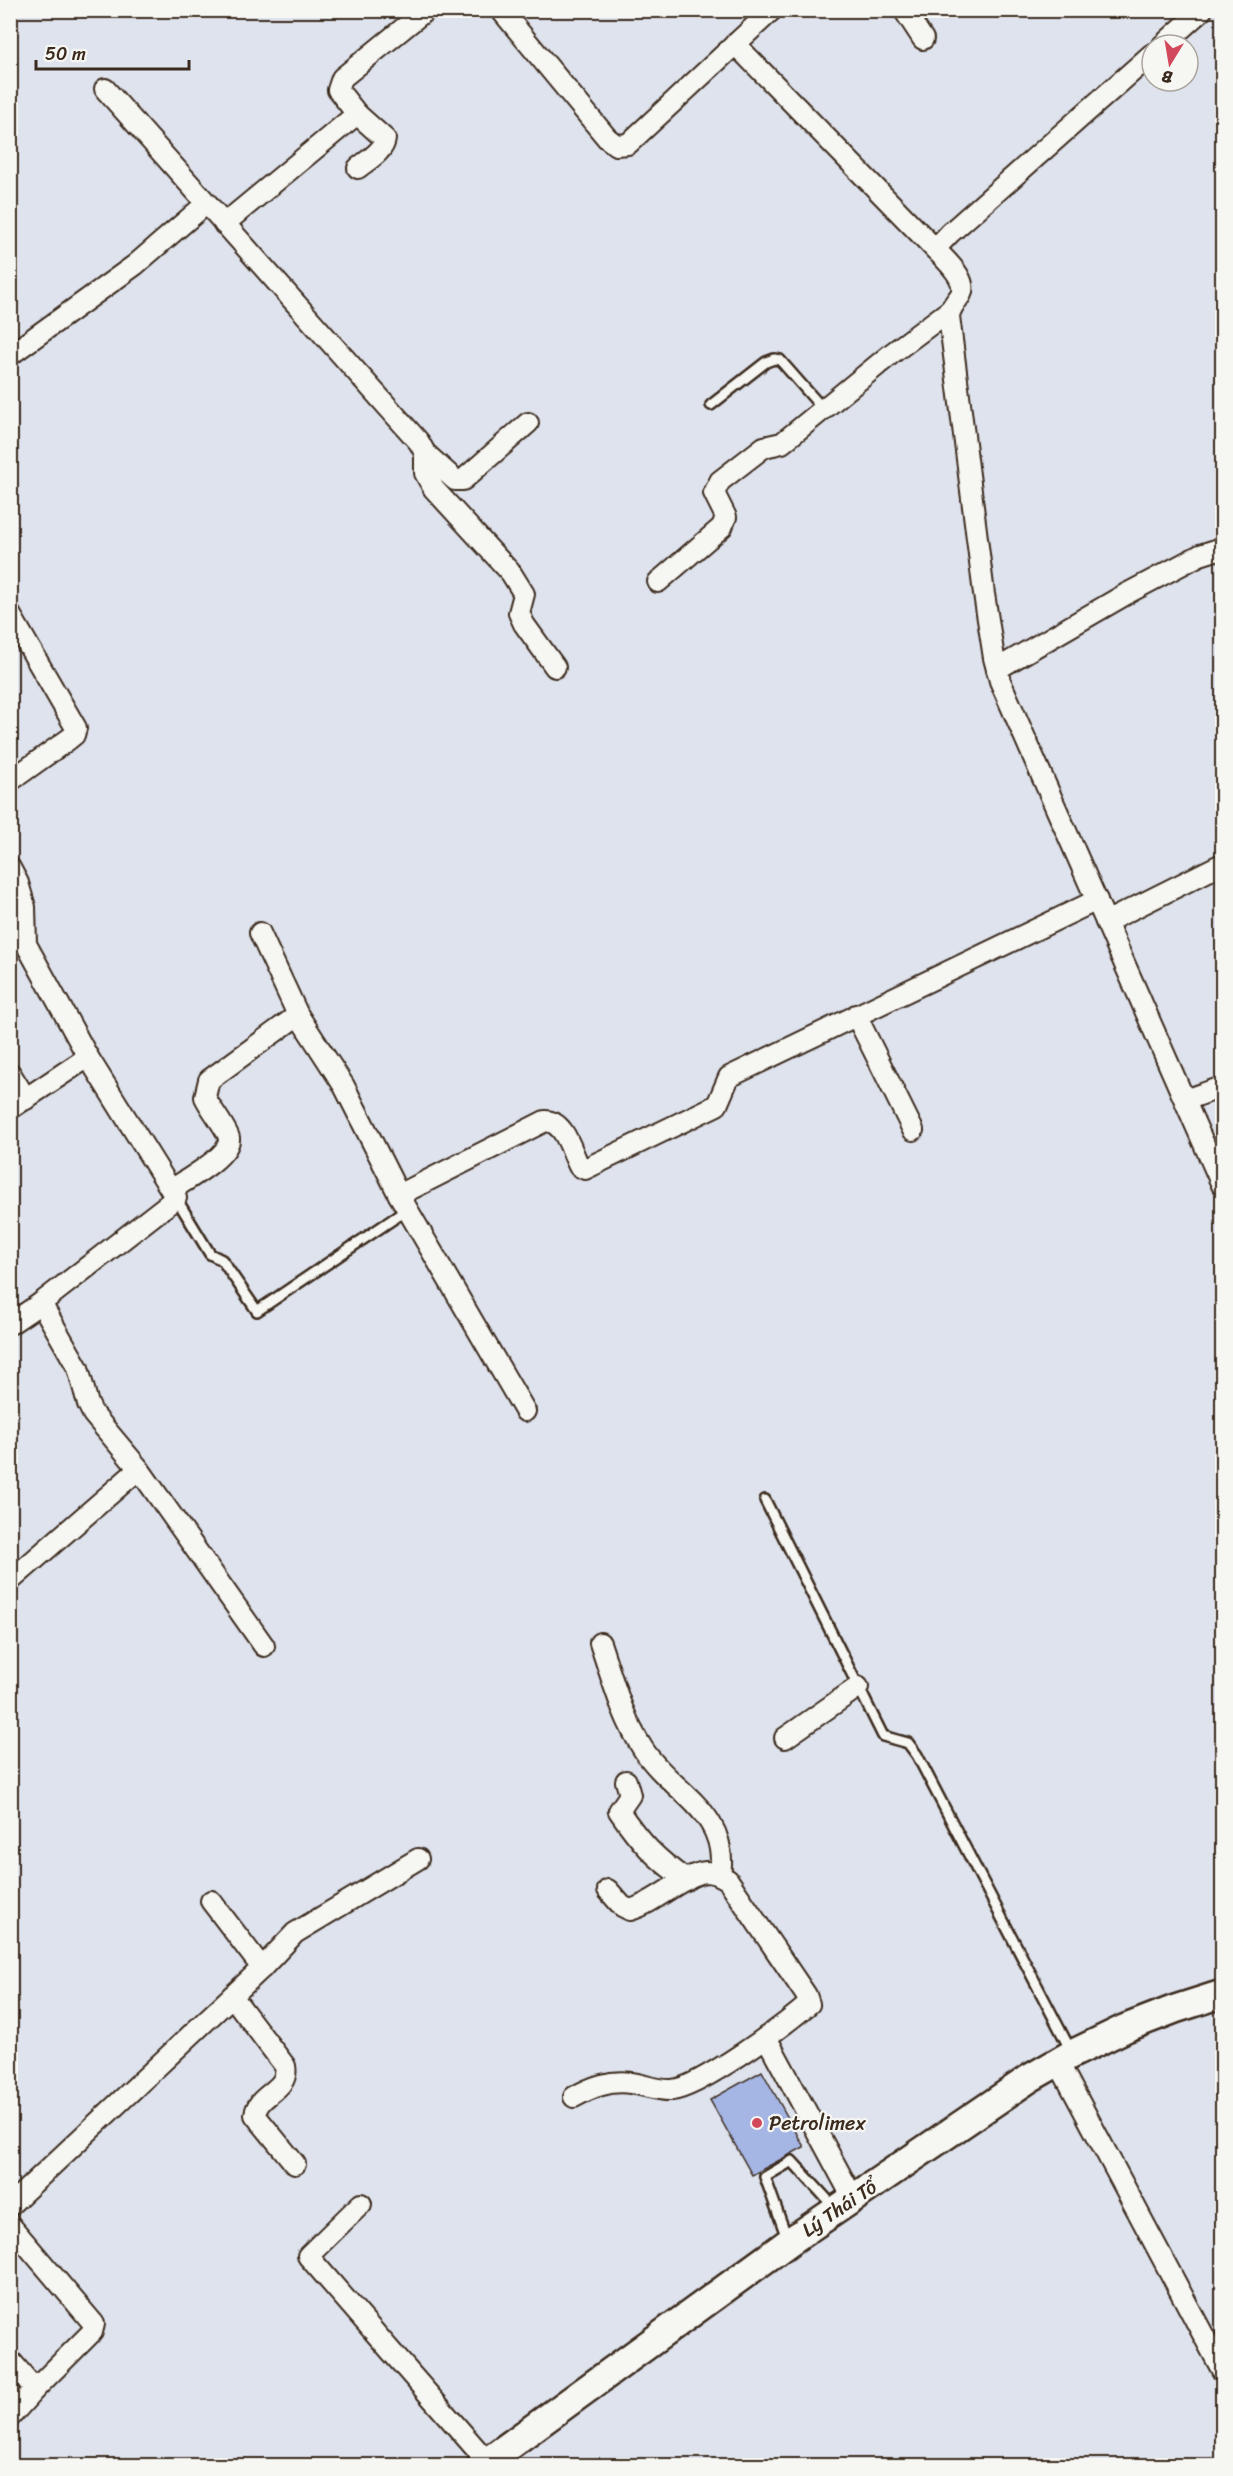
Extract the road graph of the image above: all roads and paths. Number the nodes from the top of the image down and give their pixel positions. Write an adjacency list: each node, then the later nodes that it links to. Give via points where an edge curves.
1 (426, 10): 11 (street, via 342,78 338,90)
2 (501, 10): 8 (street, via 616,145 628,144)
3 (772, 10): 8 (street)
4 (904, 10): 7 (street)
5 (1202, 10): 6 (street)
6 (1176, 33)
7 (923, 39)
8 (735, 44): 15 (street)
9 (1140, 65): 15 (street)
10 (105, 89): 13 (street)
11 (357, 114): 12 (street, via 385,139 382,148); 14 (street)
12 (358, 168)
13 (207, 203): 14 (street); 17 (street, via 135,265)
14 (224, 224): 21 (street)
15 (935, 249): 16 (street, via 963,286)
16 (950, 310): 19 (street); 26 (street, via 984,594)
17 (10, 355)
18 (711, 405): 19 (lane, via 774,359 780,360)
19 (823, 410): 23 (street, via 782,443 764,447 720,481 714,493 726,518 722,527)
20 (528, 423): 21 (street, via 463,480 455,480)
21 (425, 453): 25 (street, via 425,473 434,489 511,573 524,594 519,613)
22 (1222, 548): 26 (street, via 1200,555 1128,593)
23 (658, 582)
24 (10, 614): 27 (street, via 76,728 69,740)
25 (555, 667)
26 (997, 669): 30 (street)
27 (10, 781)
28 (1222, 864): 31 (street)
29 (10, 868): 35 (street, via 25,907 26,944)
30 (1097, 900): 31 (street); 34 (street)
31 (1106, 922): 38 (street)
32 (260, 933): 33 (street)
33 (298, 1014): 42 (street, via 209,1080 205,1097 229,1137 228,1146 220,1157); 43 (street, via 344,1086)
34 (856, 1016): 40 (street); 43 (street, via 729,1077 717,1105 585,1169 579,1166 560,1126 545,1121)
35 (87, 1057): 39 (street); 42 (street)
36 (10, 1072): 39 (street)
37 (1222, 1087): 38 (street)
38 (1185, 1100): 41 (street)
39 (18, 1104)
40 (913, 1130)
41 (1222, 1185)
42 (173, 1194): 43 (lane, via 210,1254 222,1260 257,1311); 44 (street)
43 (403, 1202): 46 (street)
44 (41, 1303): 45 (street); 47 (street, via 78,1368 93,1414)
45 (10, 1324)
46 (525, 1411)
47 (139, 1469): 49 (street); 51 (street)
48 (765, 1500): 52 (lane)
49 (10, 1581)
50 (600, 1643): 56 (street, via 643,1749 707,1816 722,1860)
51 (264, 1646)
52 (858, 1687): 53 (street); 64 (lane, via 883,1736 908,1743 917,1755)
53 (784, 1737)
54 (626, 1781): 57 (street, via 630,1795 619,1811 641,1843)
55 (418, 1859): 60 (street, via 295,1933)
56 (720, 1875): 57 (street, via 705,1872); 63 (street, via 728,1880 808,1998 809,2004)
57 (686, 1880): 58 (street, via 630,1911)
58 (608, 1890)
59 (211, 1901): 60 (street)
60 (262, 1968): 62 (street)
61 (1222, 1994): 64 (main road, Lý Thái Tổ, via 1126,2028)
62 (232, 1996): 66 (street, via 285,2066 283,2082 261,2102 255,2115); 67 (street)
63 (766, 2037): 65 (street, via 690,2086 663,2090 608,2082); 69 (street)
64 (1065, 2058): 69 (main road, Lý Thái Tổ); 73 (street)
65 (574, 2097)
66 (295, 2164)
67 (14, 2195)
68 (361, 2204): 76 (street, via 308,2256)
69 (845, 2204): 71 (main road, Lý Thái Tổ); 71 (lane, via 792,2161 765,2177)
70 (10, 2225): 74 (street, via 94,2324 92,2332)
71 (789, 2242): 76 (main road, Lý Thái Tổ)
72 (10, 2360): 74 (street)
73 (1222, 2370)
74 (35, 2389): 75 (street)
75 (10, 2417)
76 (486, 2464)

